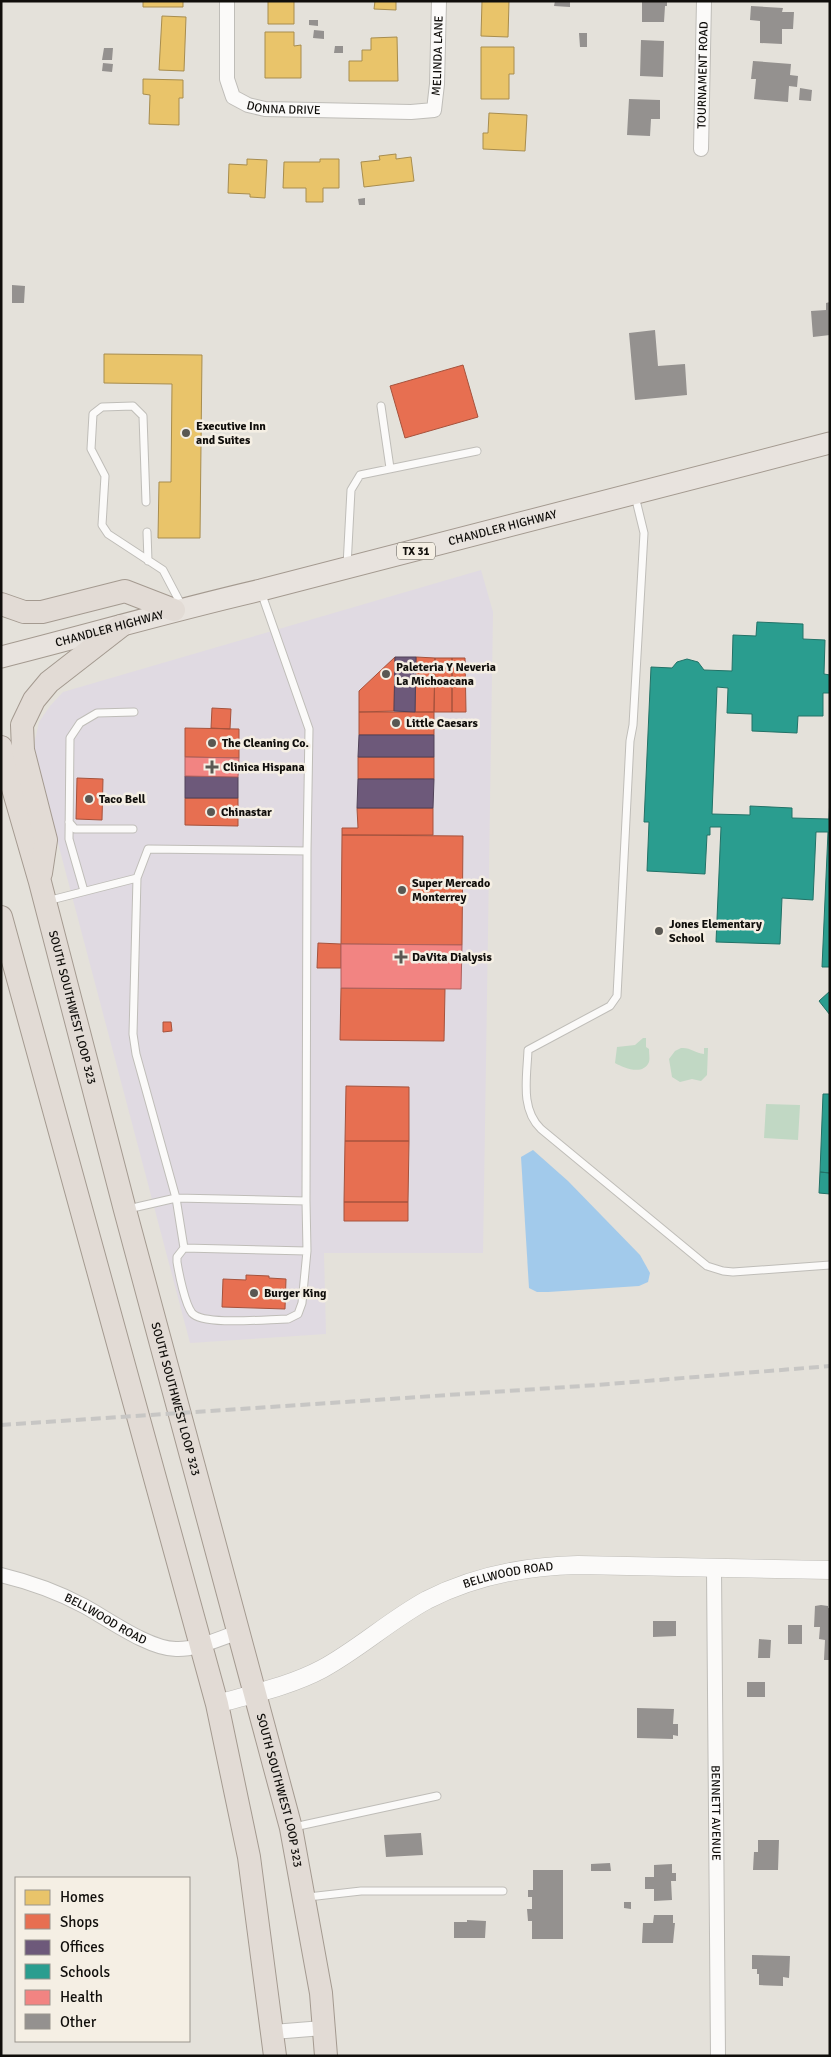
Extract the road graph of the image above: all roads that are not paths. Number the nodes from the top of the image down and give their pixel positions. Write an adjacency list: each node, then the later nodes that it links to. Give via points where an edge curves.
1 (227, 1): 4 (street, DONNA DRIVE, via 227,79 233,97 248,105 265,109)
2 (439, 1): 4 (street, MELINDA LANE, via 438,84)
3 (704, 1): 5 (street, TOURNAMENT ROAD)
4 (434, 110)
5 (701, 149)
6 (381, 406): 9 (lane)
7 (830, 443): 10 (main road, CHANDLER HIGHWAY / TX 31)
8 (477, 451): 9 (lane)
9 (390, 468): 14 (lane, via 360,475 351,490)
10 (634, 494): 14 (main road, CHANDLER HIGHWAY / TX 31); 34 (lane, via 644,533 617,996 610,1006 528,1050 528,1111 534,1123 707,1266 733,1272)
11 (146, 502): 13 (lane, via 143,416 133,406 102,407 92,414 92,448 105,476 102,525 108,534)
12 (147, 532): 13 (lane)
13 (148, 561): 17 (lane, via 162,570)
14 (347, 568): 15 (main road, CHANDLER HIGHWAY / TX 31)
15 (261, 590): 17 (main road, CHANDLER HIGHWAY / TX 31); 24 (lane, via 309,729)
16 (1, 604): 17 (highway, via 24,612 42,612 125,591)
17 (179, 609): 18 (main road, CHANDLER HIGHWAY / TX 31)
18 (121, 626): 19 (main road, CHANDLER HIGHWAY / TX 31); 27 (highway, via 50,682 34,700 22,725 22,750 46,840)
19 (1, 658)
20 (134, 712): 22 (lane, via 97,713 85,719 73,732 69,745)
21 (1, 747): 27 (highway, SOUTH SOUTHWEST LOOP 323)
22 (69, 822): 23 (lane, via 79,829); 26 (lane, via 69,840)
23 (132, 829)
24 (307, 851): 25 (lane, via 148,849); 30 (lane)
25 (137, 878): 26 (lane); 29 (lane, via 134,1044)
26 (84, 891): 27 (lane)
27 (42, 892): 31 (highway, SOUTH SOUTHWEST LOOP 323)
28 (1, 917): 39 (highway)
29 (176, 1198): 30 (lane); 31 (lane); 32 (lane)
30 (306, 1201): 33 (lane)
31 (125, 1210): 38 (highway, SOUTH SOUTHWEST LOOP 323)
32 (184, 1248): 33 (lane); 33 (lane, via 177,1262 189,1308 196,1316 214,1321 288,1319 298,1314)
33 (307, 1251)
34 (830, 1265)
35 (714, 1569): 36 (street, BELLWOOD ROAD); 40 (street, BELLWOOD ROAD, via 554,1566 492,1576 426,1601 321,1670); 50 (street, BENNETT AVENUE)
36 (830, 1570)
37 (1, 1575): 39 (street, BELLWOOD ROAD, via 58,1593 157,1645 179,1650)
38 (239, 1632): 39 (street, BELLWOOD ROAD); 40 (highway, SOUTH SOUTHWEST LOOP 323)
39 (201, 1644): 41 (highway)
40 (255, 1693): 41 (street, BELLWOOD ROAD); 43 (highway, SOUTH SOUTHWEST LOOP 323)
41 (217, 1704): 47 (highway, via 249,1857)
42 (437, 1796): 43 (lane)
43 (292, 1828): 45 (highway, SOUTH SOUTHWEST LOOP 323)
44 (504, 1892): 45 (lane, via 360,1892)
45 (305, 1897): 46 (highway, SOUTH SOUTHWEST LOOP 323, via 321,1993)
46 (323, 2028): 47 (street); 49 (highway, SOUTH SOUTHWEST LOOP 323)
47 (273, 2032): 48 (highway)
48 (275, 2056)
49 (326, 2056)
50 (718, 2056)

